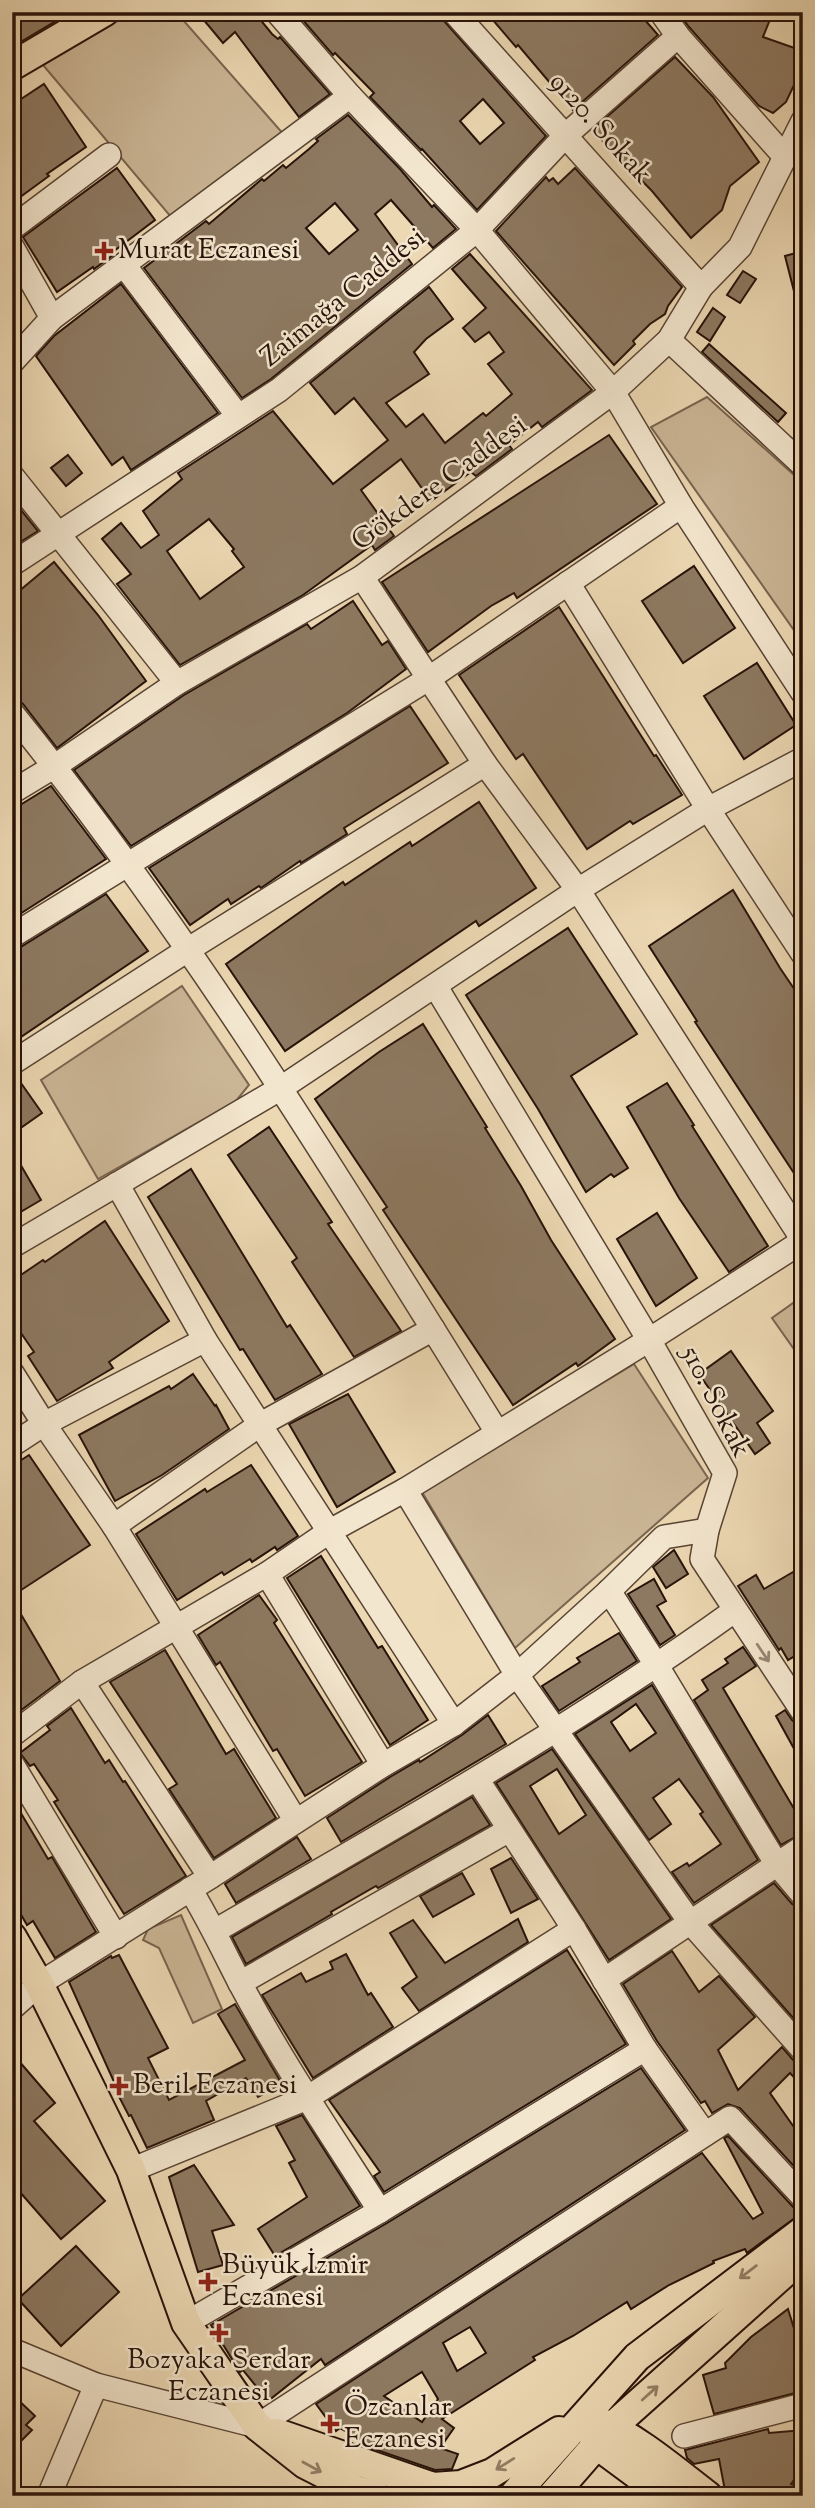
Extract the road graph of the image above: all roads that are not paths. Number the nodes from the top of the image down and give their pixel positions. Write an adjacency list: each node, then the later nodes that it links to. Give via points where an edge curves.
1 (104, 12): 6 (main road)
2 (277, 12): 7 (street)
3 (454, 12): 9 (street, 9120. Sokak)
4 (664, 14): 5 (street)
5 (677, 36): 9 (street, Zaimağa Caddesi); 11 (street)
6 (12, 66)
7 (351, 96): 13 (street); 15 (street)
8 (803, 121): 11 (street, Gökdere Caddesi)
9 (566, 135): 13 (street, Zaimağa Caddesi); 16 (street, 9120. Sokak)
10 (109, 155): 12 (street)
11 (786, 158): 16 (street, Gökdere Caddesi, via 740,247)
12 (12, 228)
13 (477, 230): 20 (street); 21 (street, Zaimağa Caddesi, via 279,390)
14 (12, 247): 17 (street)
15 (124, 265): 17 (street); 21 (street)
16 (701, 287): 18 (street, Gökdere Caddesi)
17 (52, 318): 19 (street)
18 (669, 340): 20 (street, Gökdere Caddesi); 22 (street)
19 (12, 362)
20 (613, 392): 24 (street); 27 (street, Gökdere Caddesi)
21 (238, 416): 25 (street, Zaimağa Caddesi)
22 (803, 465)
23 (12, 476): 25 (street)
24 (681, 506): 28 (street); 31 (street)
25 (58, 533): 26 (street, Zaimağa Caddesi); 30 (street)
26 (12, 564)
27 (362, 577): 29 (street); 30 (street, Gökdere Caddesi)
28 (568, 583): 29 (street); 37 (street)
29 (428, 679): 34 (street); 38 (street)
30 (177, 683): 35 (street, Gökdere Caddesi)
31 (803, 693)
32 (12, 713): 35 (street)
33 (803, 760): 37 (street)
34 (485, 764): 39 (street); 41 (street)
35 (55, 766): 36 (street, Gökdere Caddesi); 38 (street)
36 (12, 792)
37 (708, 809): 39 (street); 42 (street)
38 (127, 864): 40 (street); 41 (street)
39 (578, 890): 43 (street); 47 (street)
40 (12, 936)
41 (189, 949): 44 (street); 45 (street)
42 (803, 954)
43 (436, 986): 45 (street); 51 (street, 510. Sokak)
44 (12, 1063)
45 (281, 1088): 46 (street); 49 (street)
46 (117, 1184): 48 (street); 50 (street)
47 (803, 1241): 51 (street)
48 (12, 1246)
49 (433, 1329): 54 (street); 55 (street)
50 (205, 1340): 53 (street); 54 (street)
51 (649, 1340): 55 (street); 59 (street, 510. Sokak, via 725,1473)
52 (12, 1373): 53 (street)
53 (44, 1423): 56 (street); 58 (street)
54 (261, 1424): 58 (street); 60 (street)
55 (497, 1432): 57 (street)
56 (12, 1445)
57 (405, 1490): 60 (street); 66 (street)
58 (114, 1526): 64 (street)
59 (707, 1530): 62 (street, via 664,1537); 63 (street, 510. Sokak, via 702,1559)
60 (330, 1531): 61 (street); 69 (street)
61 (267, 1574): 64 (street); 73 (street)
62 (609, 1591): 65 (street); 66 (street)
63 (734, 1611): 65 (street); 68 (street, 510. Sokak, one-way to 68)
64 (176, 1629): 67 (street); 75 (street)
65 (657, 1666): 70 (street); 78 (street)
66 (517, 1675): 69 (street); 70 (street)
67 (82, 1682): 71 (street); 79 (street)
68 (803, 1712)
69 (454, 1724): 73 (street)
70 (555, 1730): 74 (street); 82 (street)
71 (12, 1735)
72 (12, 1764): 86 (street)
73 (383, 1765): 75 (street)
74 (477, 1779): 76 (street); 84 (street)
75 (296, 1821): 79 (street)
76 (509, 1830): 83 (street); 88 (street)
77 (803, 1847): 78 (street)
78 (776, 1863): 81 (street); 82 (street)
79 (210, 1877): 80 (street)
80 (190, 1889): 84 (street); 86 (street)
81 (803, 1895)
82 (690, 1922): 87 (street); 92 (street)
83 (574, 1929): 87 (street); 93 (street)
84 (215, 1931): 88 (street)
85 (12, 1937): 89 (main road)
86 (116, 1937): 89 (street)
87 (604, 1980): 91 (street)
88 (240, 1983): 93 (street)
89 (39, 1984): 90 (street); 95 (main road)
90 (12, 2008)
91 (645, 2049): 94 (street); 97 (street)
92 (803, 2050)
93 (307, 2098): 95 (street); 97 (street)
94 (705, 2134): 96 (street, via 730,2118); 105 (street)
95 (131, 2170): 100 (main road)
96 (803, 2197)
97 (380, 2211): 100 (street)
98 (803, 2231): 104 (main road, one-way to 104, via 637,2357)
99 (803, 2256): 106 (main road, one-way to 99)
100 (186, 2323): 105 (main road)
101 (12, 2350): 102 (street)
102 (96, 2385): 105 (street); 110 (street)
103 (803, 2406): 107 (street)
104 (584, 2415): 106 (main road); 108 (main road, one-way to 108, via 492,2473); 111 (main road)
105 (257, 2427): 108 (main road); 109 (main road, one-way to 109, via 305,2464)
106 (604, 2436): 112 (main road); 113 (main road); 114 (main road)
107 (684, 2436)
108 (445, 2492)
109 (366, 2494)
110 (49, 2496)
111 (513, 2496)
112 (552, 2496)
113 (666, 2496)
114 (708, 2496)

